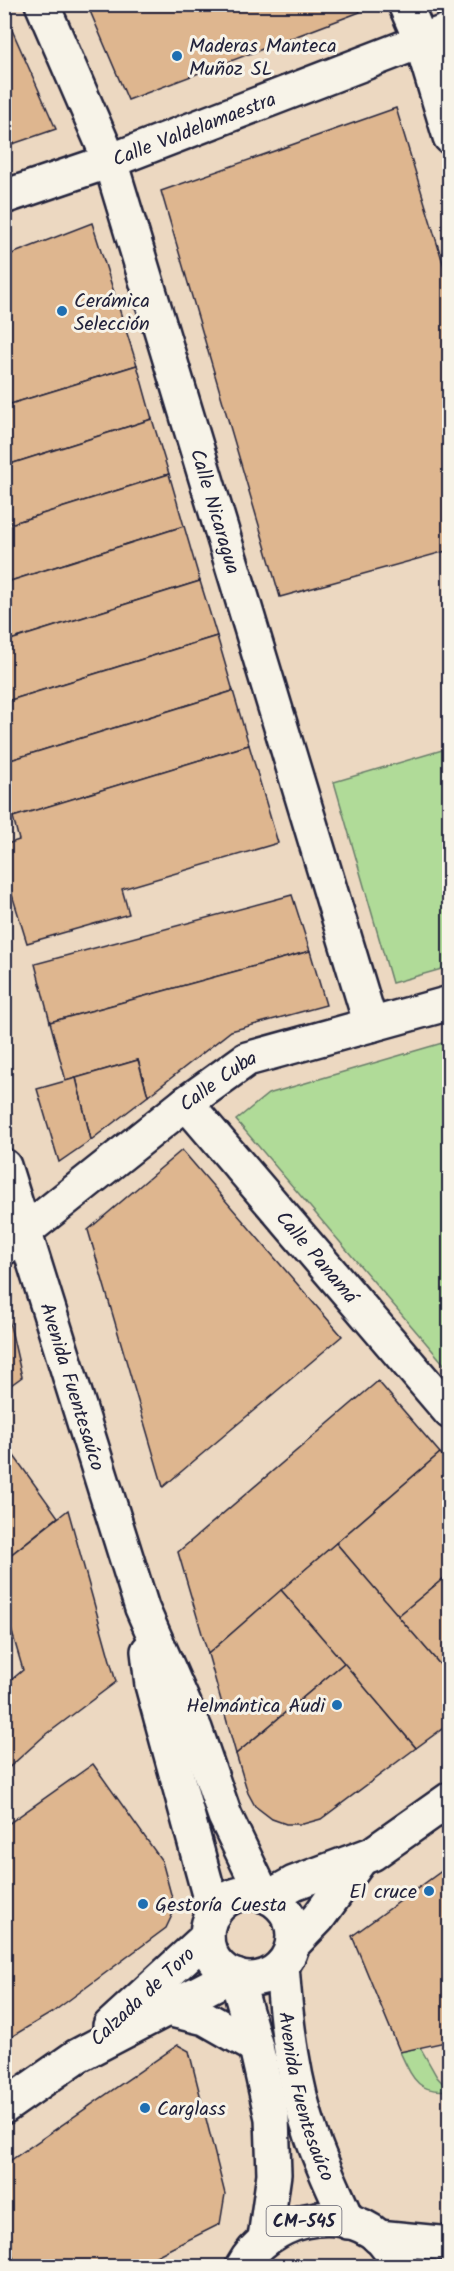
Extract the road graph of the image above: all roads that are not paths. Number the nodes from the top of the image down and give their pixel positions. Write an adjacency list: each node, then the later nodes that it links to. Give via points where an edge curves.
1 (42, 4): 5 (main road, Calle Nicaragua)
2 (405, 4): 3 (main road)
3 (435, 35): 4 (main road); 5 (main road, Calle Valdelamaestra)
4 (450, 136)
5 (110, 161): 6 (main road, Calle Valdelamaestra); 8 (main road, Calle Nicaragua)
6 (4, 197)
7 (450, 1003): 8 (main road, Calle Cuba)
8 (371, 1024): 9 (main road, Calle Cuba, via 246,1059)
9 (186, 1102): 11 (main road, Calle Cuba); 12 (main road, Calle Panamá)
10 (4, 1166): 11 (main road, Avenida Fuentesaúco / CM-545)
11 (14, 1240): 13 (main road, Avenida Fuentesaúco / CM-545)
12 (450, 1412)
13 (142, 1608): 16 (main road, Avenida Fuentesaúco / CM-545, via 195,1729 225,1816); 17 (main road, Avenida Fuentesaúco / CM-545, via 152,1685)
14 (450, 1799): 15 (main road)
15 (360, 1860): 16 (main road); 18 (main road)
16 (266, 1896): 17 (main road, via 235,1895 223,1902); 18 (main road, Avenida Fuentesaúco / CM-545, via 289,1916 293,1930)
17 (210, 1925): 19 (main road, Avenida Fuentesaúco / CM-545, via 210,1952); 22 (main road, Calzada de Toro)
18 (287, 1955): 19 (main road, via 268,1975 252,1979); 24 (main road, Avenida Fuentesaúco / CM-545, via 285,2012 297,2079 312,2138)
19 (234, 1976): 20 (main road, Calzada de Toro); 21 (main road, Avenida Fuentesaúco / CM-545)
20 (167, 2009): 21 (main road, Calzada de Toro, via 205,2018); 22 (main road, Calzada de Toro)
21 (256, 2047): 26 (main road, Avenida Fuentesaúco / CM-545, via 272,2118 274,2174)
22 (78, 2056): 23 (main road, Calzada de Toro)
23 (8, 2097)
24 (348, 2222): 25 (main road, CM-545); 26 (main road, CM-545, via 319,2218 290,2224)
25 (378, 2237): 27 (main road); 29 (main road, CM-545)
26 (265, 2238): 28 (main road, CM-545)
27 (450, 2244)
28 (243, 2266)
29 (402, 2266)

